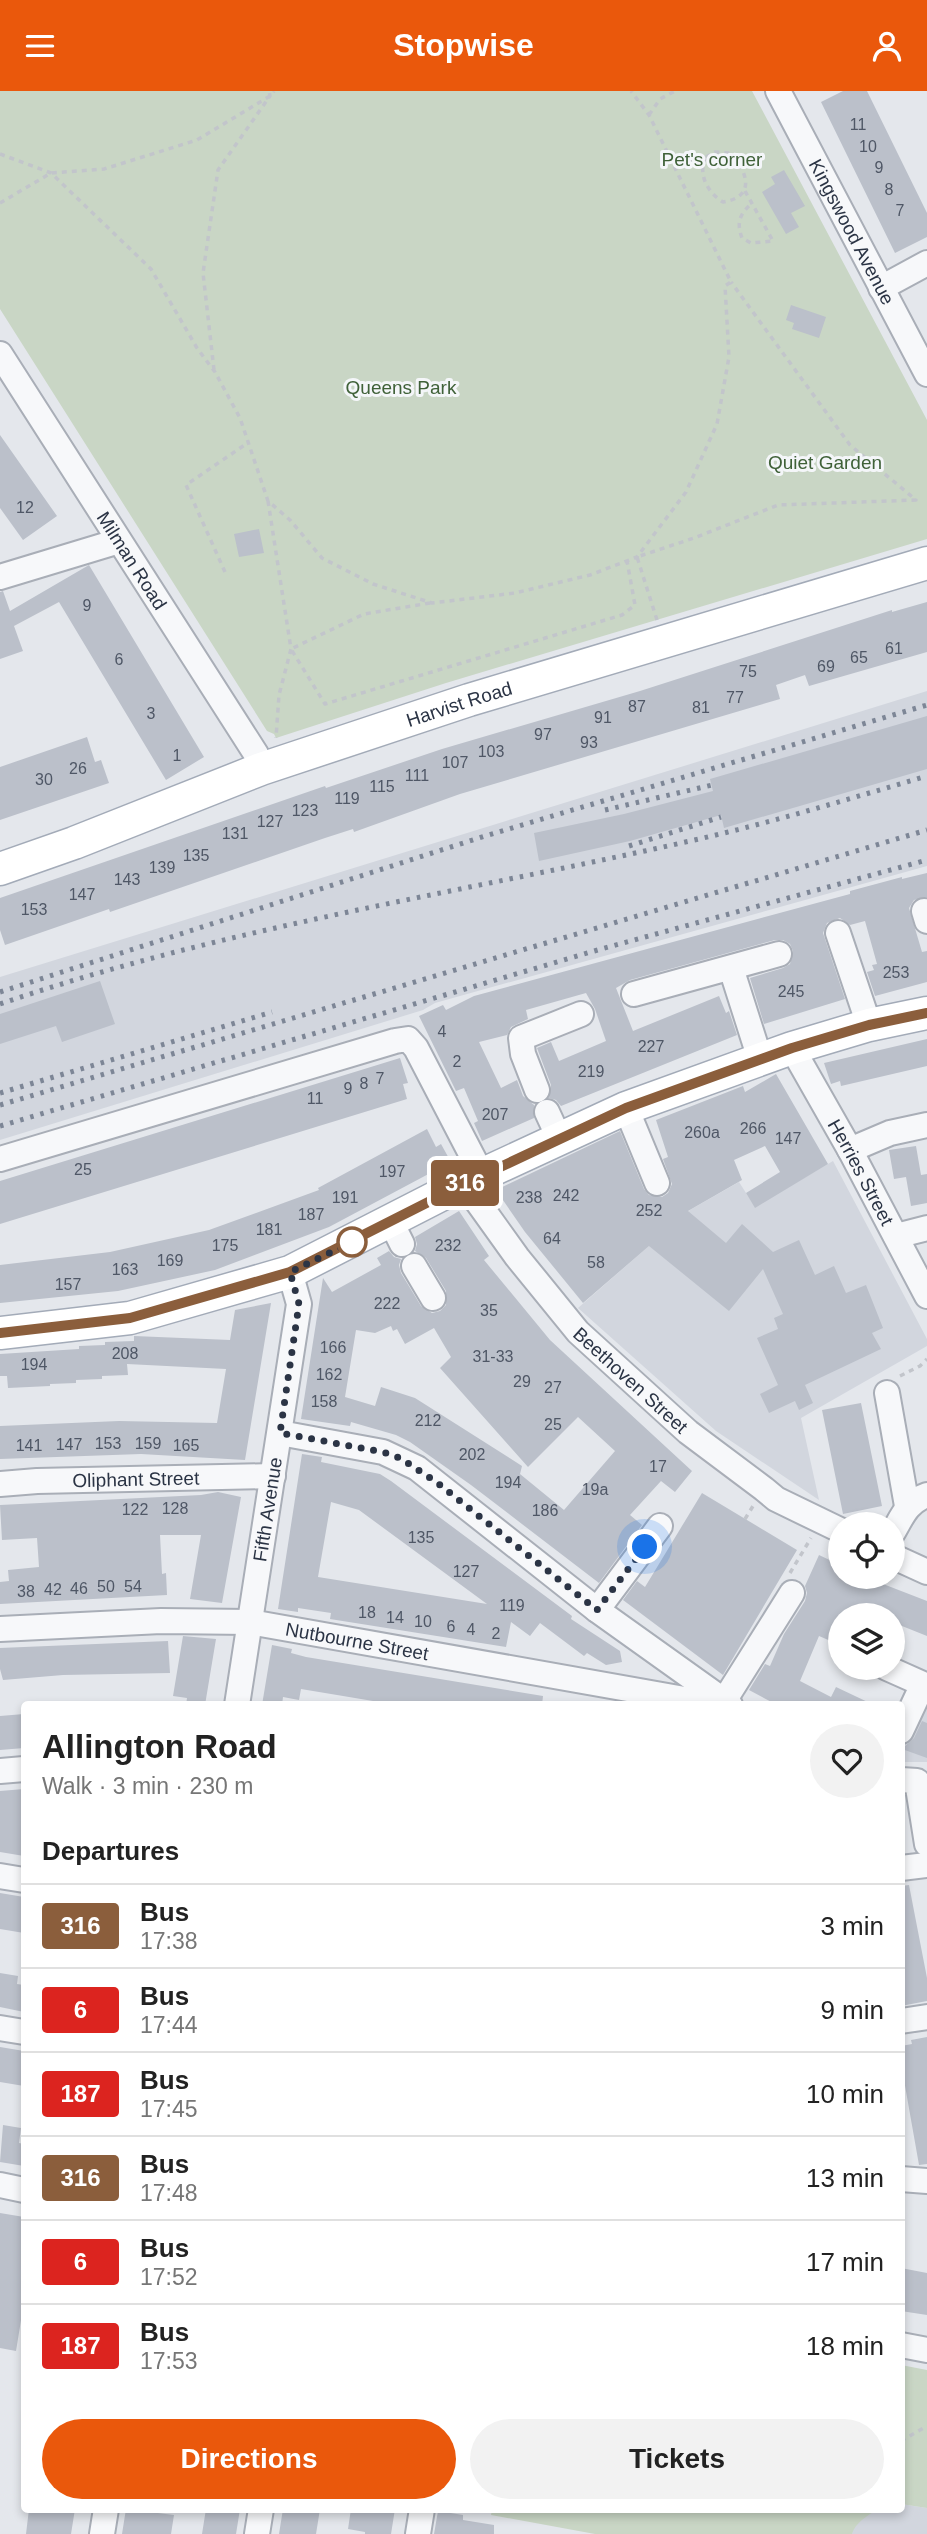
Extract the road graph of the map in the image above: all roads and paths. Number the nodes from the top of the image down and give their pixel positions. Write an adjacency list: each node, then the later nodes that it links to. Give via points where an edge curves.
1 (274, 91): 5 (path)
2 (631, 91): 6 (path)
3 (675, 91): 6 (path, via 660,99)
4 (778, 91): 16 (street, Kingswood Avenue)
5 (270, 94): 10 (path, via 197,140 104,169); 18 (path, via 218,170 203,273)
6 (649, 115): 9 (path)
7 (0, 154): 10 (path)
8 (706, 157): 9 (path, via 683,164 681,159); 11 (path, via 730,153 745,175); 11 (path, via 702,173 712,196 723,202 735,200)
9 (671, 160): 15 (path)
10 (51, 173): 12 (path); 18 (path, via 151,269)
11 (745, 191): 13 (path)
12 (0, 203)
13 (752, 203): 13 (path, via 762,222 773,241 751,243 742,238 738,221)
14 (927, 264): 16 (street)
15 (732, 282): 23 (path, via 725,286 729,357 717,425 686,492); 23 (path, via 850,445 916,499 778,505)
16 (881, 288): 19 (street, Kingswood Avenue)
17 (0, 354): 22 (street, Milman Road)
18 (215, 372): 20 (path)
19 (927, 374)
20 (249, 442): 21 (path); 26 (path, via 186,485)
21 (268, 501): 28 (path, via 322,558 373,584); 30 (path)
22 (119, 541): 27 (street); 32 (street, Milman Road, via 256,754)
23 (637, 557): 24 (path); 29 (path)
24 (627, 561): 28 (path, via 515,593); 30 (path, via 635,605 622,615 325,704)
25 (927, 563): 32 (main road, Harvist Road, via 469,700)
26 (225, 572)
27 (0, 577)
28 (432, 603): 30 (path, via 365,614)
29 (656, 619)
30 (291, 649): 31 (path, via 279,695)
31 (276, 738)
32 (261, 769): 33 (main road, Harvist Road)
33 (0, 869)
34 (838, 933): 40 (street)
35 (779, 954): 36 (street)
36 (731, 968): 37 (street); 42 (street)
37 (634, 994)
38 (927, 1013): 40 (main road)
39 (581, 1014): 44 (street, via 521,1038)
40 (869, 1025): 41 (main road)
41 (792, 1048): 42 (main road); 46 (street, Herries Street)
42 (760, 1059): 43 (main road)
43 (626, 1108): 44 (main road); 49 (street)
44 (548, 1114): 48 (main road)
45 (927, 1125): 46 (street, via 890,1133)
46 (850, 1150): 51 (street, Herries Street)
47 (0, 1159): 48 (street, Beethoven Street, via 408,1039)
48 (473, 1179): 53 (main road, via 396,1233); 64 (street, Beethoven Street, via 517,1257 578,1332 688,1432 776,1499)
49 (657, 1183)
50 (927, 1228): 51 (street)
51 (896, 1236): 54 (street, Herries Street)
52 (414, 1266): 55 (street)
53 (290, 1272): 56 (main road, via 130,1318); 59 (street, Fifth Avenue, via 299,1304)
54 (927, 1296)
55 (433, 1298)
56 (0, 1333)
57 (927, 1359): 58 (path, via 893,1379)
58 (887, 1392): 62 (street)
59 (280, 1433): 60 (street, Fifth Avenue); 70 (street, via 400,1458)
60 (273, 1476): 61 (street, Oliphant Street); 71 (street, Fifth Avenue)
61 (0, 1484)
62 (917, 1501): 63 (street)
63 (905, 1517)
64 (828, 1524)
65 (660, 1526): 70 (street)
66 (812, 1536): 69 (path, via 782,1588)
67 (905, 1562): 68 (street)
68 (927, 1572)
69 (792, 1593): 74 (street)
70 (597, 1610): 74 (street)
71 (250, 1622): 72 (street, Nutbourne Street); 74 (street, Nutbourne Street, via 690,1700); 75 (street, Fifth Avenue)
72 (0, 1629)
73 (905, 1676): 76 (street, via 923,1684)
74 (721, 1699)
75 (238, 1701)
76 (905, 1722)
77 (21, 1769): 78 (street)
78 (0, 1771)
79 (915, 1780): 80 (street)
80 (927, 1844)
81 (927, 1865): 82 (street)
82 (905, 1868)
83 (0, 1876): 84 (street)
84 (21, 1880)
85 (927, 2017): 86 (street)
86 (905, 2020)
87 (0, 2028): 88 (street)
88 (21, 2032)
89 (905, 2179): 90 (street)
90 (927, 2182)
91 (0, 2185): 92 (street)
92 (21, 2189)
93 (905, 2346): 94 (street)
94 (927, 2350)
95 (927, 2426): 96 (path)
96 (905, 2439)
97 (105, 2513): 100 (street)
98 (260, 2513): 101 (street)
99 (421, 2513): 102 (street)
100 (102, 2534)
101 (257, 2534)
102 (418, 2534)

